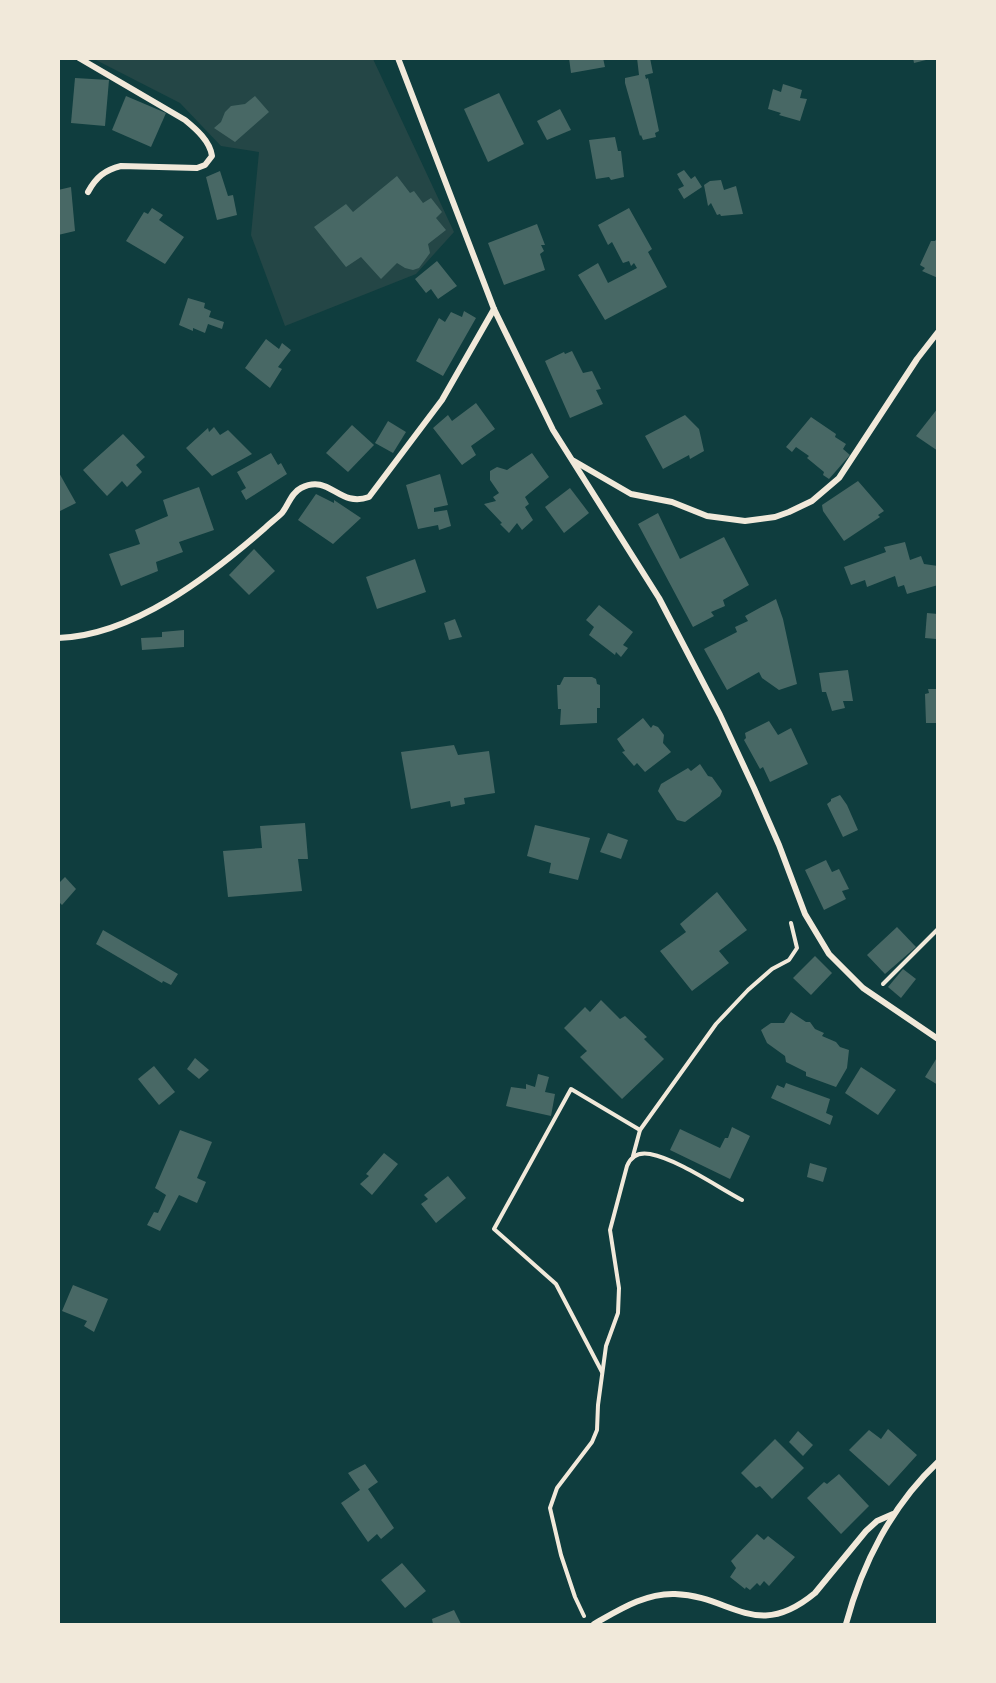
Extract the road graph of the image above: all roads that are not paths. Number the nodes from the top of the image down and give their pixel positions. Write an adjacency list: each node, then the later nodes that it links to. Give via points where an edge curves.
1 (79, 58): 3 (street, via 185,120 207,144 212,156 205,165 188,169 110,169 94,181)
2 (398, 58): 4 (street)
3 (88, 192)
4 (494, 309): 6 (street); 7 (street, via 442,400 369,497 351,500 317,484 301,488 281,513 225,563 148,612 100,631)
5 (938, 332): 6 (street, via 839,478 812,501 775,517 745,521 707,516 672,502 631,494)
6 (571, 459): 8 (street, via 659,598 754,788 805,914 829,954 872,994)
7 (58, 638)
8 (938, 1039)
9 (938, 1462): 10 (street, via 920,1478)
10 (893, 1514): 11 (street, via 866,1531 815,1593 782,1612 759,1616 689,1596 660,1595 644,1598); 12 (street, via 875,1547)
11 (594, 1624)
12 (846, 1624)

